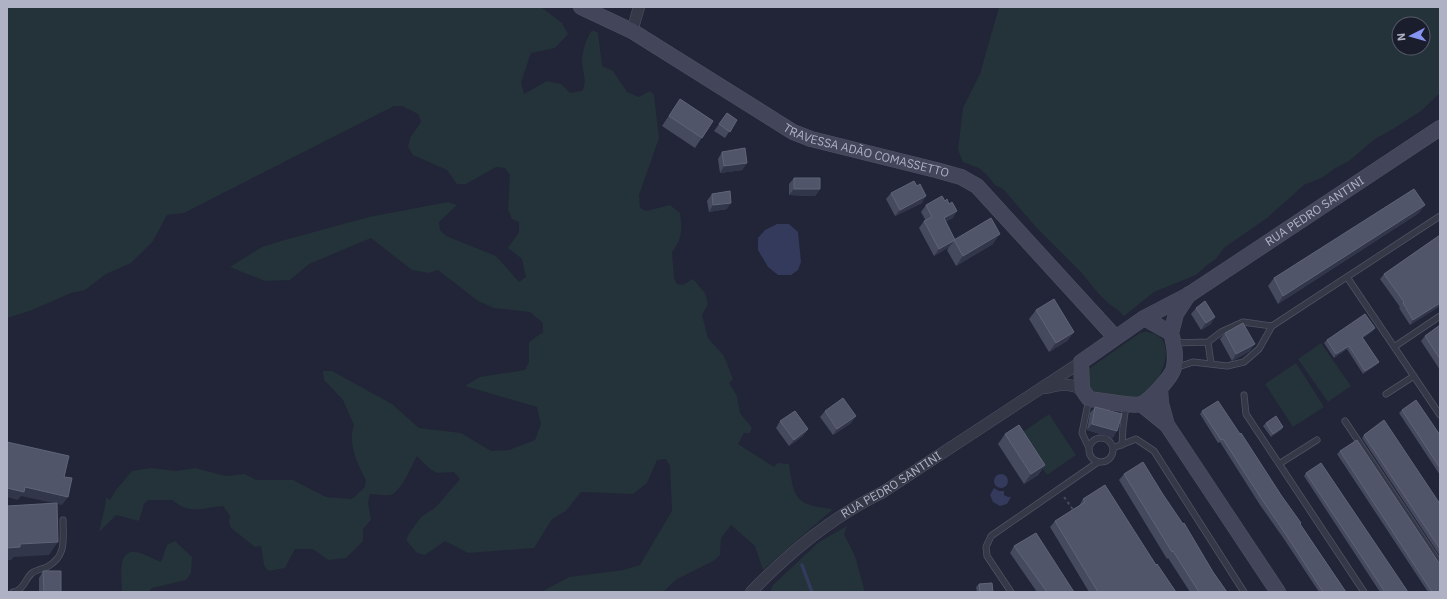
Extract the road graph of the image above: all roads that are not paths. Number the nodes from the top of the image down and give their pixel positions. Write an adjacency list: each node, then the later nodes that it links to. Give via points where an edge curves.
1 (581, 7): 3 (street, TRAVESSA ADÃO COMASSETTO)
2 (639, 7): 3 (street)
3 (632, 31): 11 (street, TRAVESSA ADÃO COMASSETTO, via 793,132 811,140 961,177 977,186)
4 (1440, 128): 7 (street, RUA PEDRO SANTINI)
5 (1440, 216): 6 (lane)
6 (1347, 277): 10 (lane); 14 (lane)
7 (1190, 294): 9 (street, RUA PEDRO SANTINI); 12 (street, RUA PEDRO SANTINI, via 1176,314)
8 (1440, 316): 14 (lane)
9 (1144, 318): 11 (street); 12 (street)
10 (1272, 326): 13 (lane, via 1243,322 1221,332); 16 (lane, via 1259,349 1244,362 1227,366)
11 (1115, 337): 15 (street)
12 (1172, 338): 13 (lane); 17 (street)
13 (1208, 342): 16 (lane)
14 (1394, 347): 18 (lane)
15 (1081, 362): 19 (street, RUA PEDRO SANTINI); 21 (street)
16 (1211, 364): 17 (lane, via 1192,362)
17 (1174, 368): 20 (street)
18 (1414, 376): 22 (lane); 25 (lane)
19 (1039, 389): 21 (street, RUA PEDRO SANTINI, via 1063,384 1073,386); 38 (street, RUA PEDRO SANTINI, via 883,492 857,505 822,528 776,566)
20 (1160, 389): 24 (street); 28 (street)
21 (1086, 394): 24 (street); 31 (lane, via 1082,433)
22 (1386, 394)
23 (1244, 395): 34 (lane, via 1246,414)
24 (1134, 404): 28 (street); 30 (lane, via 1123,427)
25 (1438, 408): 26 (lane)
26 (1440, 415)
27 (1345, 421): 36 (lane)
28 (1167, 425): 41 (street)
29 (1317, 440): 34 (lane)
30 (1122, 445): 32 (lane); 40 (lane, via 1136,439 1154,451)
31 (1089, 448): 32 (lane, via 1098,438 1107,440); 33 (lane, via 1091,457)
32 (1113, 448): 33 (lane, via 1107,461)
33 (1098, 462): 39 (lane, via 991,536 986,547 987,556)
34 (1279, 464): 42 (lane)
35 (63, 520): 37 (lane, via 63,549 56,561 32,572 27,582 18,591)
36 (1440, 564)
37 (13, 592)
38 (752, 592)
39 (1011, 592)
40 (1244, 592)
41 (1278, 592)
42 (1364, 592)

